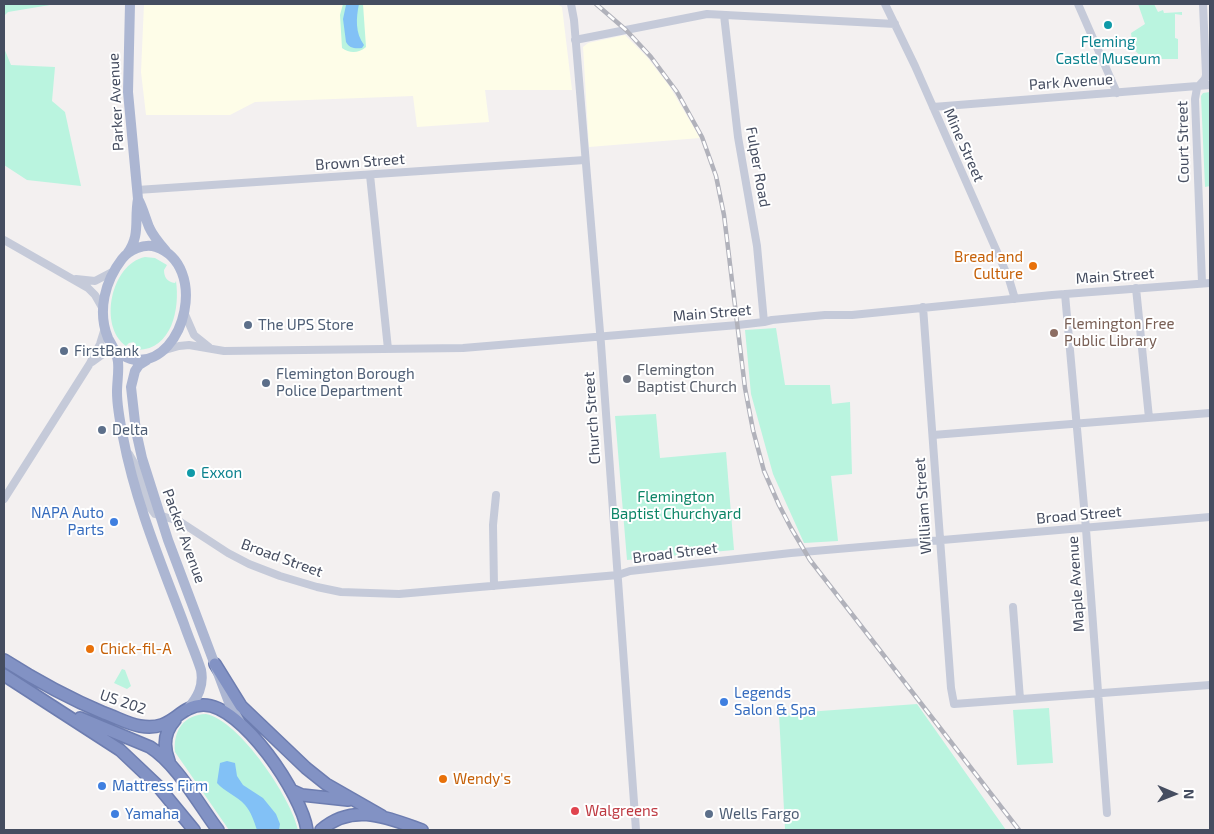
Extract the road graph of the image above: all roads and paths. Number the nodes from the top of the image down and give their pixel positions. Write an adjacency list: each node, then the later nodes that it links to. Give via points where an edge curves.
1 (130, 4): 15 (main road, Parker Avenue, via 128,92)
2 (571, 4): 8 (street, Church Street)
3 (885, 4): 7 (street, Mine Street)
4 (1078, 4): 11 (street)
5 (1203, 4): 10 (street, Court Street, via 1206,79)
6 (724, 15): 7 (street); 8 (street, via 701,14); 29 (street, Fulper Road, via 738,136 757,246)
7 (895, 24): 12 (street, Mine Street)
8 (576, 40): 13 (street, Church Street)
9 (1210, 85): 10 (street, Park Avenue)
10 (1200, 86): 11 (street, Park Avenue); 21 (street, Court Street, via 1195,99)
11 (1117, 93): 12 (street, Park Avenue)
12 (933, 106): 25 (street, Mine Street)
13 (585, 160): 14 (street, Brown Street); 31 (street, Church Street)
14 (370, 175): 15 (street, Brown Street); 32 (street)
15 (138, 195): 17 (main road, Parker Avenue, via 154,235); 18 (main road, Parker Avenue, via 135,238)
16 (4, 240): 20 (street)
17 (169, 254): 18 (main road, via 150,246 134,249); 28 (main road, via 180,267 185,280)
18 (124, 256): 19 (main road)
19 (114, 271): 20 (street, via 94,281); 27 (main road, via 106,290)
20 (70, 277): 27 (street, via 88,288)
21 (1202, 283): 22 (street, Main Street); 23 (street, Main Street)
22 (1210, 283)
23 (1136, 288): 24 (street, Main Street); 39 (street)
24 (1065, 294): 25 (street, Main Street); 40 (street, Maple Avenue)
25 (1015, 298): 26 (street, Main Street)
26 (923, 307): 29 (street, Main Street); 41 (street, William Street)
27 (104, 311): 30 (main road)
28 (184, 312): 33 (main road, via 175,337); 34 (street, via 194,335)
29 (764, 322): 31 (street, Main Street)
30 (105, 328): 35 (main road); 37 (street)
31 (600, 337): 32 (street, Main Street, via 463,348); 49 (street, Church Street)
32 (388, 349): 34 (street, Main Street)
33 (163, 350): 34 (street, Main Street, via 185,345); 36 (main road)
34 (216, 350)
35 (115, 351): 36 (main road, via 132,359); 37 (street, via 98,356); 42 (main road, Packer Avenue, via 118,406)
36 (150, 358): 45 (main road, Packer Avenue, via 139,365 133,376 131,398 142,458)
37 (89, 365): 44 (street)
38 (1210, 413): 39 (street)
39 (1149, 418): 40 (street)
40 (1077, 423): 41 (street); 47 (street, Maple Avenue)
41 (932, 435): 48 (street, William Street)
42 (125, 446): 45 (street, via 137,468 149,506); 53 (main road, Packer Avenue, via 139,500)
43 (496, 495): 50 (street, via 492,525)
44 (4, 500)
45 (160, 516): 50 (street, Broad Street, via 179,521 232,556 280,576 329,590 384,594); 52 (main road, Packer Avenue)
46 (1210, 517): 47 (street, Broad Street)
47 (1086, 529): 48 (street, Broad Street); 58 (street, Maple Avenue)
48 (939, 541): 49 (street, Broad Street, via 762,556); 59 (street, William Street, via 954,704)
49 (618, 575): 50 (street, Broad Street); 76 (street, Church Street)
50 (494, 586)
51 (1013, 607): 59 (street)
52 (203, 634): 53 (street); 55 (main road, Packer Avenue)
53 (190, 640): 61 (main road, Packer Avenue, via 201,670 202,683)
54 (4, 660): 62 (highway, US 202 / US 202, via 55,691 133,724 160,726)
55 (214, 664): 63 (main road, Packer Avenue); 66 (highway, via 235,698 255,721 319,779)
56 (4, 675): 60 (highway)
57 (1210, 685): 58 (street)
58 (1098, 694): 59 (street); 67 (street, Maple Avenue)
59 (1020, 699)
60 (44, 701): 64 (highway, via 150,747); 70 (highway, via 131,759)
61 (188, 710): 62 (highway, US 202 / US 202); 63 (highway, US 202 / US 202, via 200,706 214,707)
62 (178, 717): 64 (highway, via 170,726 165,743)
63 (240, 724): 65 (highway, US 202 / US 202, via 276,765)
64 (172, 766): 69 (highway)
65 (291, 790): 66 (highway, via 302,795); 73 (highway, US 202)
66 (357, 802): 68 (highway)
67 (1107, 813)
68 (382, 816): 74 (highway, via 352,816); 75 (highway)
69 (209, 818): 71 (highway); 72 (highway)
70 (194, 830)
71 (214, 830)
72 (218, 830)
73 (307, 830)
74 (320, 830)
75 (422, 830)
76 (636, 830)

